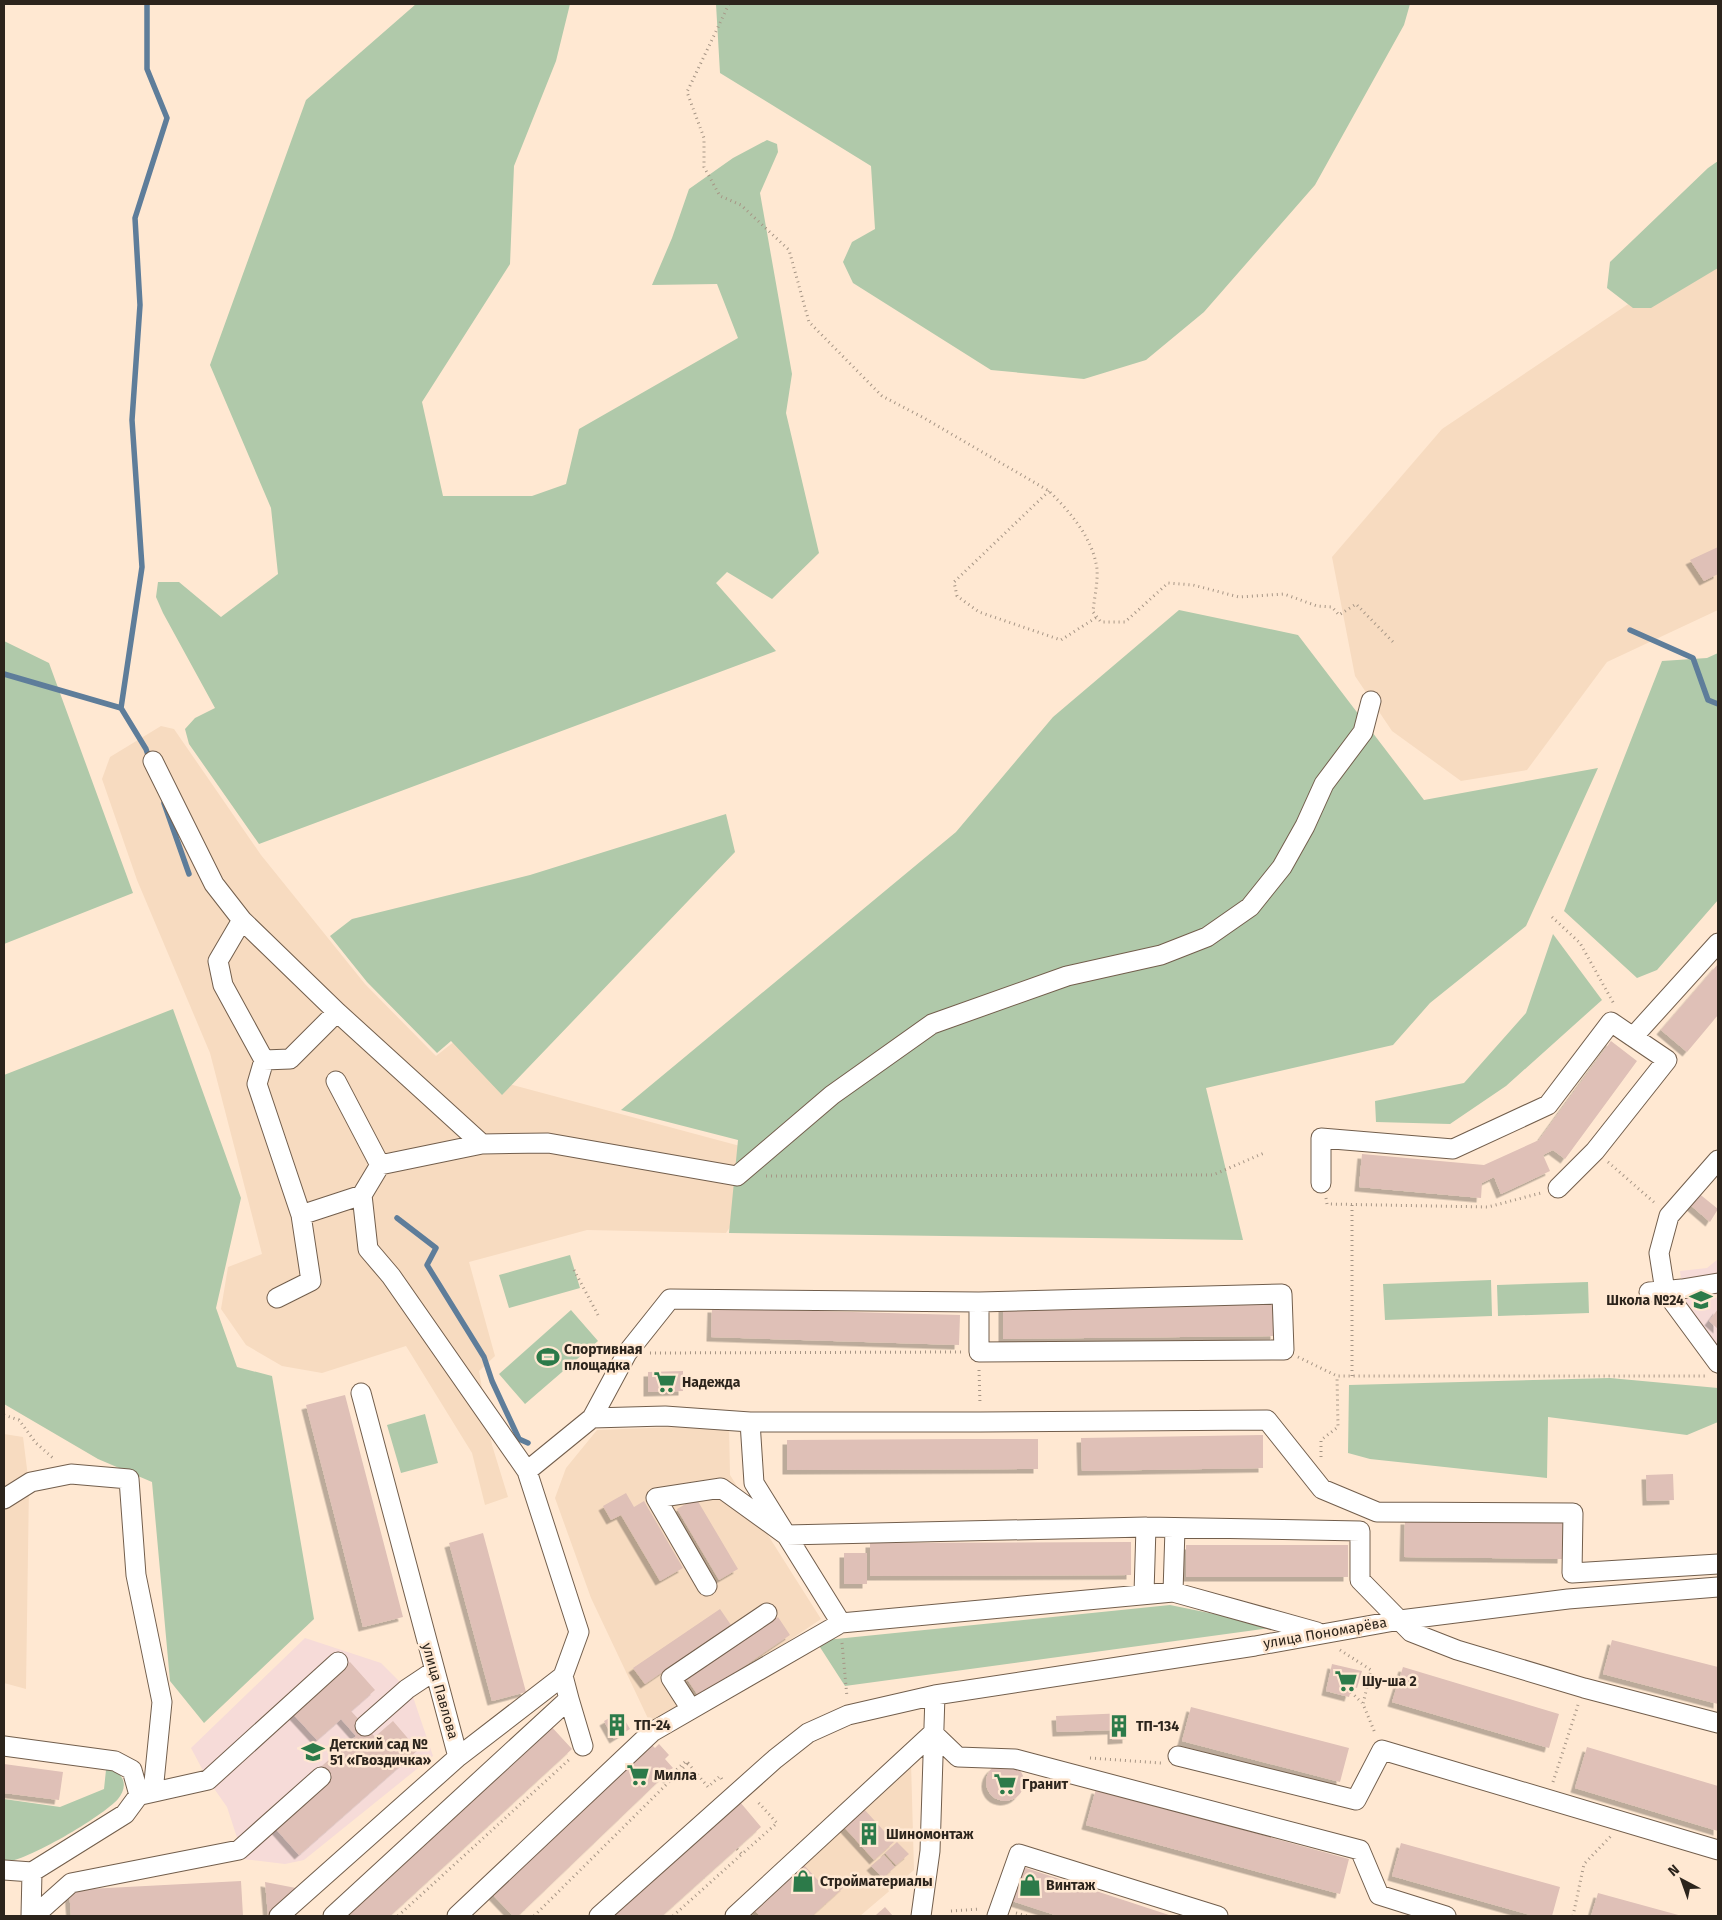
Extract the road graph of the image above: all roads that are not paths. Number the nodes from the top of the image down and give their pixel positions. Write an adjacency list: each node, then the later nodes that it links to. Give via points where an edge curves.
1 (1370, 701): 9 (street, via 1364,732 1324,784 1282,866 1250,907 1206,937 1161,955 1067,976 932,1024 832,1095 737,1176 548,1143)
2 (153, 761): 3 (street, via 214,884)
3 (242, 920): 5 (street); 7 (street, via 218,961 223,985)
4 (1718, 943): 6 (street)
5 (337, 1012): 7 (street, via 290,1059); 9 (street)
6 (1633, 1037): 12 (street, via 1610,1022 1548,1104 1453,1149 1321,1138); 13 (street, via 1667,1060 1595,1151)
7 (264, 1060): 15 (street, via 257,1084)
8 (336, 1081): 11 (street)
9 (482, 1144): 11 (street)
10 (1718, 1160): 17 (street, via 1669,1216 1659,1253)
11 (380, 1165): 14 (street)
12 (1322, 1183)
13 (1558, 1188)
14 (362, 1195): 15 (street); 24 (street, via 368,1249 391,1276)
15 (302, 1215): 18 (street, via 311,1281)
16 (1718, 1283): 17 (street)
17 (1657, 1292): 20 (street)
18 (277, 1298)
19 (979, 1302): 19 (street, via 979,1352 1284,1350 1282,1294); 22 (street, via 670,1299 627,1353)
20 (1713, 1369)
21 (361, 1393): 39 (street, улица Павлова)
22 (592, 1418): 23 (street, via 665,1416); 24 (street)
23 (750, 1422): 28 (street, via 754,1482); 29 (street, via 1267,1420 1322,1489 1377,1512 1573,1514 1572,1573)
24 (527, 1471): 40 (street, via 579,1632)
25 (4, 1499): 52 (street, via 31,1482 70,1474 129,1479 136,1574 162,1702)
26 (1146, 1528): 27 (street); 28 (street); 33 (street)
27 (1175, 1529): 32 (street); 35 (street, via 1360,1531 1360,1580)
28 (786, 1535): 30 (street, via 721,1488 656,1498); 36 (street)
29 (1718, 1564)
30 (708, 1586)
31 (1718, 1587): 35 (street, улица Пономарёва, via 1568,1599)
32 (1174, 1592): 33 (street); 37 (street)
33 (1144, 1594): 36 (street)
34 (767, 1612): 43 (street, via 671,1678)
35 (1400, 1620): 37 (street, улица Пономарёва); 44 (street, via 1412,1632 1448,1646 1584,1688)
36 (840, 1622): 43 (street)
37 (1329, 1640): 41 (street, улица Пономарёва)
38 (338, 1662): 52 (street, via 208,1780)
39 (434, 1671): 45 (street, via 407,1689); 50 (street, улица Павлова)
40 (564, 1676): 42 (street); 50 (street)
41 (935, 1696): 46 (street); 60 (street, улица Пономарёва, via 848,1715 808,1733 735,1786)
42 (569, 1699): 48 (street); 58 (street)
43 (691, 1708): 59 (street, via 652,1732)
44 (1718, 1723)
45 (365, 1726)
46 (933, 1733): 61 (street); 62 (street, via 930,1851); 65 (street, via 958,1757 1015,1759 1360,1850 1379,1895)
47 (4, 1746): 52 (street, via 115,1761 132,1770)
48 (583, 1746)
49 (1178, 1756): 53 (street, via 1356,1800 1382,1750)
50 (458, 1757): 57 (street, улица Павлова)
51 (321, 1777): 56 (street, via 239,1850 71,1884)
52 (146, 1794): 55 (street, via 125,1814)
53 (1718, 1850)
54 (4, 1870): 55 (street)
55 (32, 1872): 56 (street)
56 (33, 1916)
57 (279, 1916)
58 (332, 1916)
59 (457, 1916)
60 (599, 1916)
61 (735, 1916)
62 (921, 1916)
63 (997, 1916): 64 (street, via 1019,1854)
64 (1218, 1916)
65 (1446, 1916)

